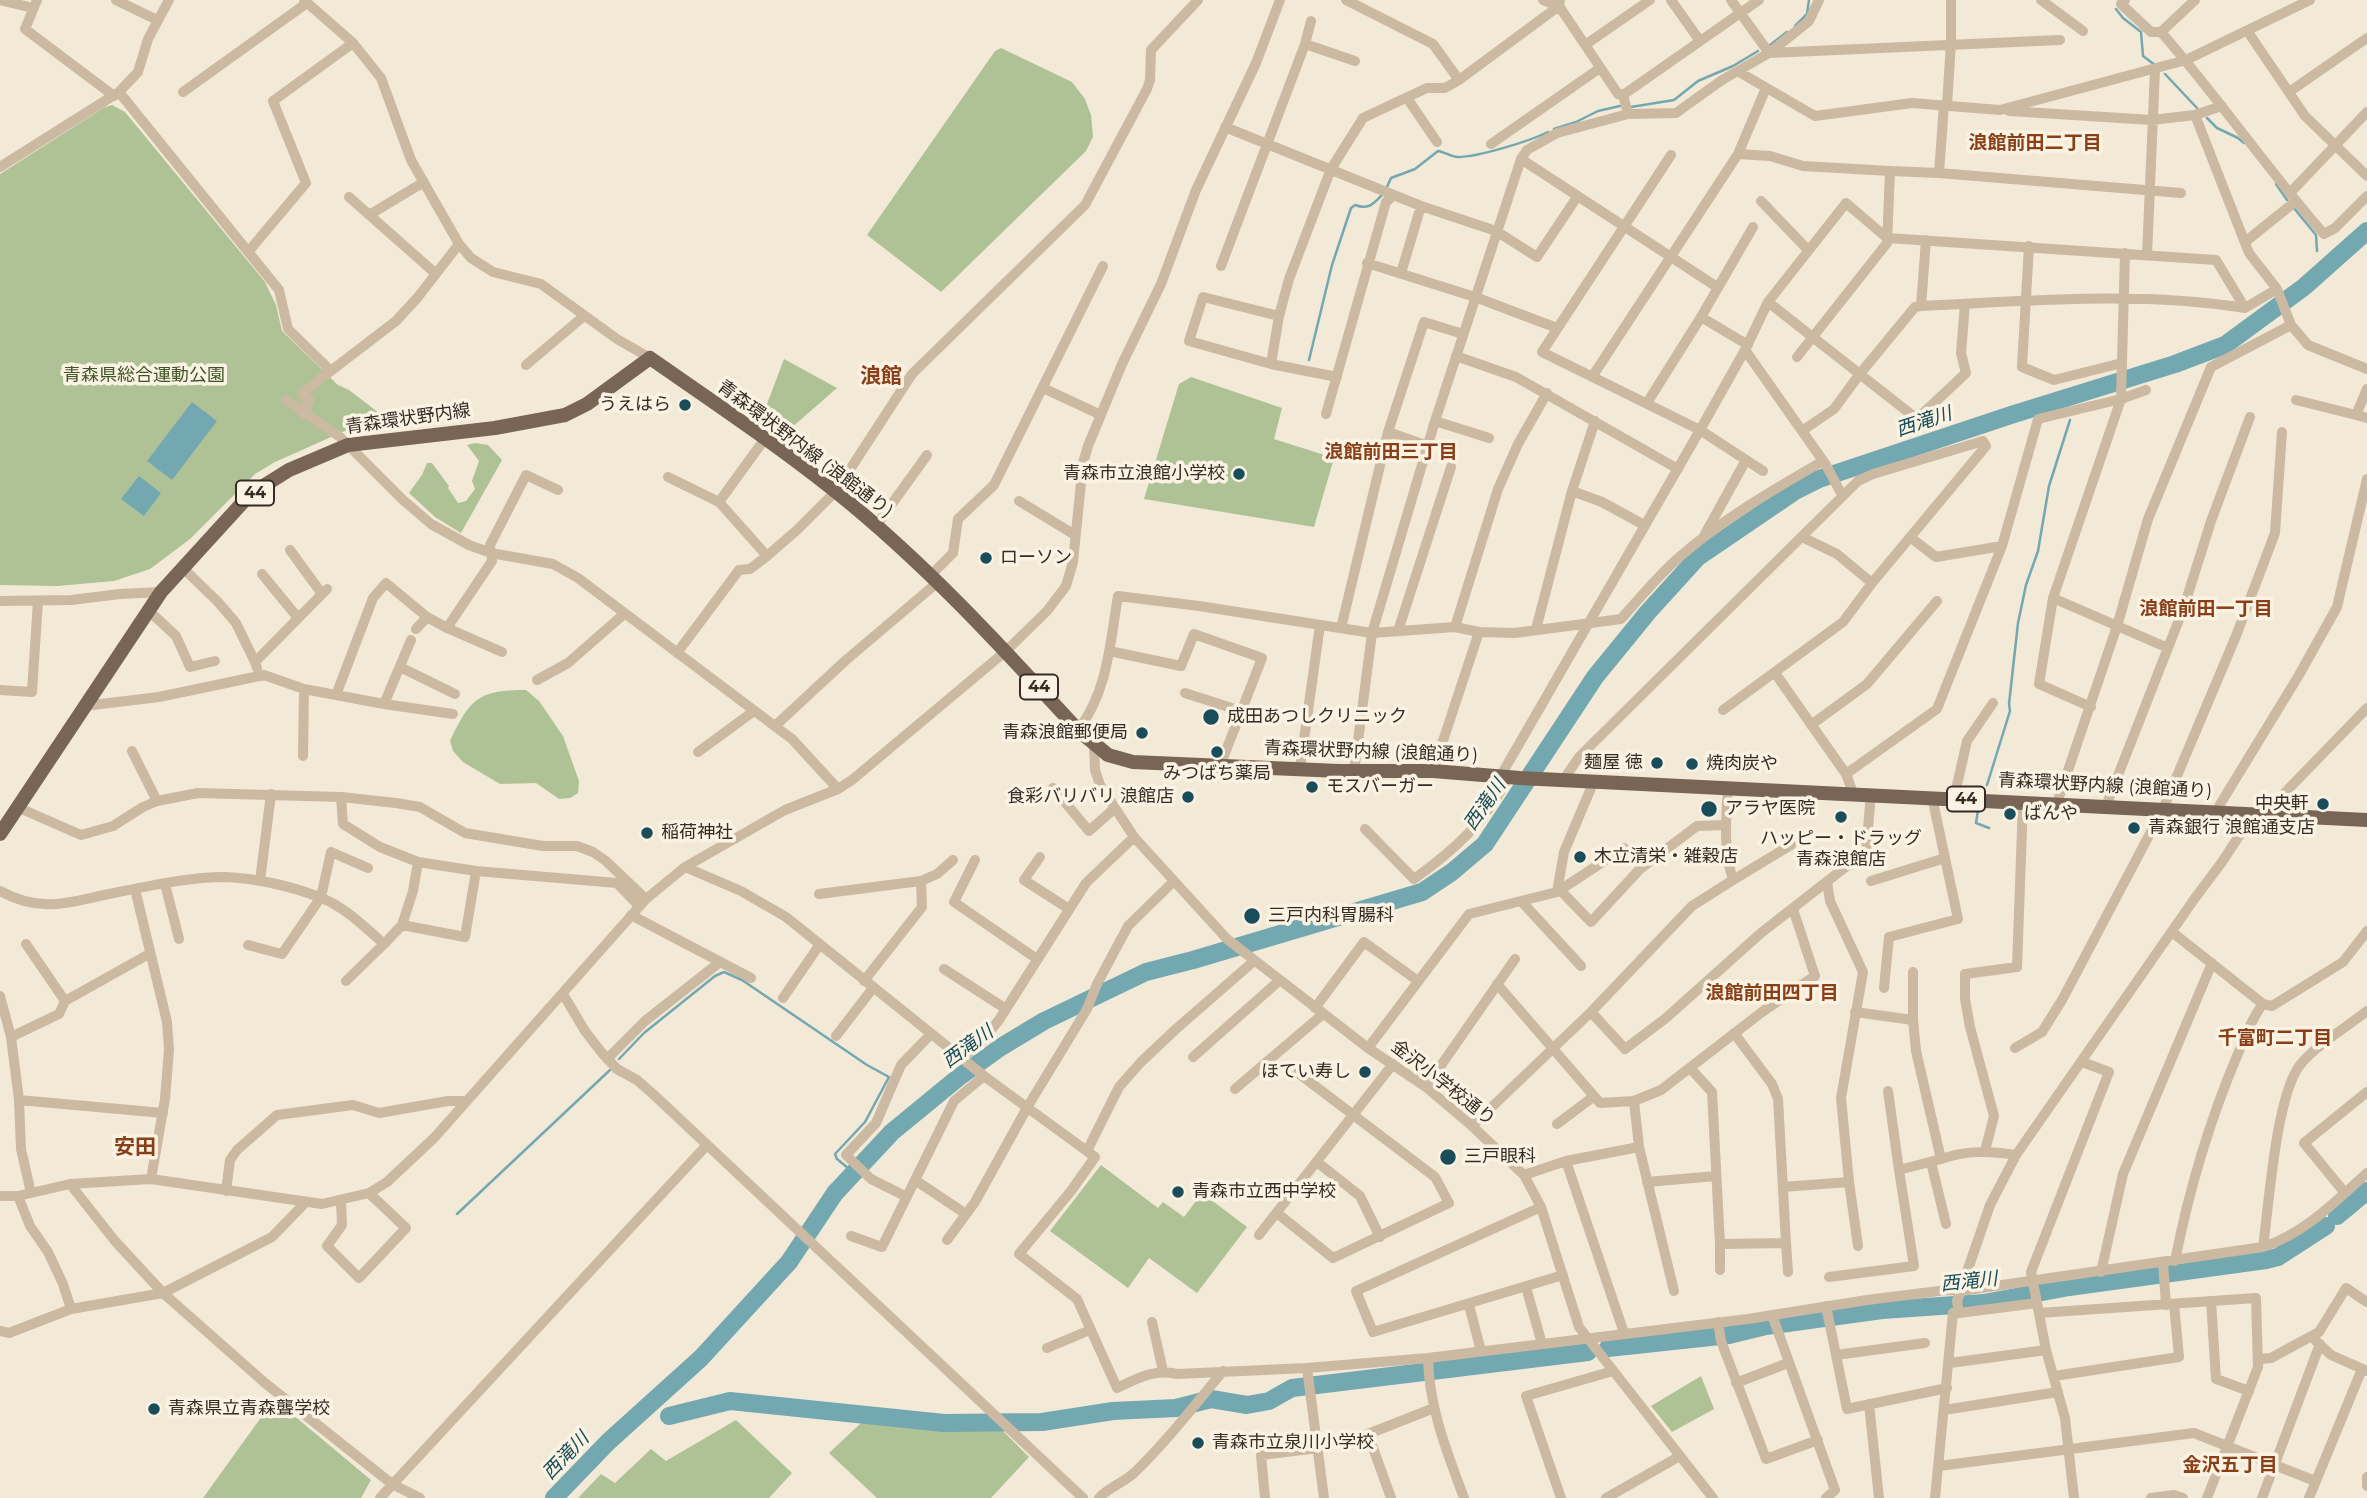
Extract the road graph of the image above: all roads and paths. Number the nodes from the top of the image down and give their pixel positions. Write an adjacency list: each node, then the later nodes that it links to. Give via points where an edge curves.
1 (0, 0): 20 (street)
2 (116, 0): 22 (street)
3 (169, 0): 22 (street)
4 (1198, 0): 156 (street, via 1151,50 1147,89 1085,205 912,374)
5 (1280, 0): 54 (street)
6 (1346, 0): 40 (street, via 1433,44)
7 (1543, 0): 19 (street)
8 (1650, 0): 33 (street)
9 (1671, 0): 29 (street)
10 (1731, 0): 21 (street)
11 (1759, 0): 21 (street)
12 (1819, 0): 34 (street, via 1809,21)
13 (1951, 0): 31 (street)
14 (2041, 0): 24 (street)
15 (2125, 0): 25 (street, via 2121,4 2151,32)
16 (2195, 0): 25 (street)
17 (2309, 0): 26 (street)
18 (305, 1): 30 (street); 42 (street)
19 (1559, 3): 33 (street); 40 (street)
20 (35, 4): 44 (street, via 25,29)
21 (1739, 12): 29 (street); 34 (street)
22 (157, 20): 44 (street, via 138,72)
23 (1311, 21): 32 (street)
24 (2083, 31)
25 (2161, 32): 35 (street)
26 (2248, 32): 35 (street); 43 (street)
27 (2367, 38): 43 (street)
28 (2060, 40): 31 (street)
29 (1700, 41): 45 (street)
30 (353, 43): 67 (street, via 381,78 411,160); 87 (street, via 273,100 306,183)
31 (1951, 43): 34 (street); 47 (street)
32 (1305, 44): 36 (street); 56 (street)
33 (1585, 45): 37 (street)
34 (1769, 53): 39 (street)
35 (2186, 60): 38 (street); 48 (street)
36 (1355, 61)
37 (1600, 68): 45 (street); 57 (street)
38 (2155, 70): 49 (street); 53 (street)
39 (1739, 72): 41 (street); 51 (street, via 1676,113)
40 (1460, 80): 46 (street)
41 (1766, 88): 47 (street, via 1815,116 1912,103); 59 (street)
42 (183, 92)
43 (2289, 92): 58 (street)
44 (116, 94): 62 (street); 87 (street)
45 (1623, 95): 51 (street)
46 (1407, 98): 55 (street); 63 (street, via 1363,118)
47 (1946, 105): 49 (street); 65 (street)
48 (2222, 106): 52 (street); 74 (street)
49 (2000, 110): 53 (street)
50 (2367, 112): 58 (street)
51 (1628, 114): 61 (street, via 1557,133 1527,150)
52 (2195, 115): 53 (street); 83 (street)
53 (2152, 120): 68 (street)
54 (1225, 127): 56 (street); 134 (street)
55 (1437, 142)
56 (1266, 144): 63 (street); 93 (street)
57 (1491, 144)
58 (2334, 146): 66 (street); 74 (street)
59 (1738, 154): 64 (street, via 1770,156 1802,166); 90 (street)
60 (1671, 155): 78 (street)
61 (1521, 159): 73 (street); 80 (street)
62 (0, 167)
63 (1331, 169): 69 (street); 106 (street)
64 (1890, 171): 65 (street); 81 (street)
65 (1939, 173): 68 (street)
66 (2367, 176)
67 (424, 182): 77 (street); 84 (street)
68 (2150, 190): 70 (street); 89 (street)
69 (1388, 192): 76 (street); 91 (street)
70 (2181, 193)
71 (2367, 196): 74 (street, via 2324,234)
72 (349, 197): 77 (street)
73 (1577, 197): 78 (street); 80 (street, via 1537,257)
74 (2293, 197): 83 (street)
75 (1761, 201): 86 (street)
76 (1421, 206): 80 (street); 95 (street)
77 (369, 215): 94 (street)
78 (1623, 227): 90 (street); 109 (street)
79 (1753, 228): 96 (street)
80 (1496, 231): 98 (street)
81 (1887, 238): 82 (street); 86 (street, via 1846,203); 111 (street)
82 (1926, 240): 85 (street); 103 (street)
83 (2245, 242): 97 (street)
84 (459, 244): 94 (street); 105 (street, via 493,272 541,284)
85 (2029, 246): 88 (street); 100 (street)
86 (1808, 250): 101 (street)
87 (248, 252): 120 (street, via 279,290 288,329)
88 (2125, 253): 89 (street); 99 (street)
89 (2147, 255): 104 (street, via 2216,260)
90 (1670, 257): 96 (street); 123 (street)
91 (1367, 262): 95 (street); 122 (street)
92 (1103, 266): 124 (street)
93 (1221, 266)
94 (435, 273): 120 (street, via 396,321)
95 (1401, 273): 98 (street)
96 (1717, 287): 107 (street)
97 (2278, 291): 104 (street); 108 (street)
98 (1475, 296): 109 (street); 110 (street)
99 (2124, 299): 100 (street); 104 (street); 118 (street)
100 (2024, 301): 102 (street); 118 (street, via 2022,367 2054,380)
101 (1768, 302): 111 (street); 112 (street)
102 (1965, 304): 103 (street); 121 (street, via 1961,353 1966,373 1917,419)
103 (1921, 306): 121 (street, via 1915,307)
104 (2245, 308)
105 (584, 316): 115 (street); 117 (street)
106 (1279, 316): 116 (street); 116 (street, via 1203,298 1189,341)
107 (1701, 317): 112 (street); 131 (street)
108 (2289, 320): 119 (street, via 2308,345); 188 (street, via 2211,368 2148,519)
109 (1556, 328): 123 (street, via 1542,352)
110 (1463, 334): 113 (street); 141 (street, via 1424,322)
111 (1813, 338): 114 (street); 121 (street)
112 (1746, 347): 139 (street); 140 (street)
113 (1456, 356): 127 (street); 137 (street)
114 (1797, 357)
115 (650, 358): 144 (main road, 青森環状野内線 (浪館通り) / 44); 145 (main road, 青森環状野内線 / 44, via 576,411 558,418)
116 (1271, 364): 122 (street)
117 (526, 365)
118 (2122, 367): 128 (street)
119 (2367, 369)
120 (331, 371): 132 (street, via 302,393 309,400)
121 (1858, 375): 140 (street, via 1834,410)
122 (1336, 377): 133 (street)
123 (1592, 377): 131 (street)
124 (1043, 388): 134 (street); 175 (street, via 994,485 958,519 953,553)
125 (2367, 389): 136 (street)
126 (2146, 390): 128 (street)
127 (1547, 393): 138 (street); 189 (street, via 1498,489)
128 (2121, 394): 169 (street, via 2038,419); 178 (street)
129 (286, 400): 132 (street)
130 (2296, 400): 136 (street)
131 (1647, 403): 139 (street)
132 (303, 414): 145 (street)
133 (1326, 414)
134 (1101, 415): 163 (street, via 1083,463)
135 (2250, 417): 196 (street)
136 (2361, 417)
137 (1435, 421): 143 (street); 146 (street)
138 (1595, 421): 151 (street); 157 (street)
139 (1700, 430): 148 (street); 151 (street)
140 (1802, 431): 149 (street)
141 (1388, 432): 146 (street); 191 (street)
142 (2282, 432): 251 (street, via 2275,533)
143 (1489, 438)
144 (764, 439): 156 (main road, 青森環状野内線 (浪館通り) / 44); 160 (street)
145 (348, 445): 171 (street, via 431,524); 173 (main road, 青森環状野内線 / 44, via 265,485)
146 (1428, 446): 195 (street)
147 (927, 455): 162 (street)
148 (1746, 460): 152 (street); 167 (street)
149 (1824, 463): 158 (street); 167 (street, via 1748,504)
150 (1451, 467): 193 (street)
151 (1678, 469): 161 (street)
152 (1763, 471)
153 (668, 477): 160 (street)
154 (2367, 480): 164 (street)
155 (558, 490): 171 (street, via 526,475 490,545)
156 (836, 491): 162 (main road, 青森環状野内線 (浪館通り) / 44); 172 (street)
157 (1572, 491): 161 (street); 192 (street)
158 (1842, 495): 165 (street); 166 (street, via 1873,474 1983,441 1986,446)
159 (1018, 501): 163 (street)
160 (719, 502): 172 (street)
161 (1644, 525): 186 (street)
162 (876, 526): 175 (main road, 青森環状野内線 (浪館通り) / 44)
163 (1075, 535): 197 (street, via 1066,586)
164 (2354, 536): 168 (street); 252 (street, via 2337,607)
165 (1802, 537): 176 (street, via 1837,554); 234 (street, via 1579,757)
166 (1910, 537): 169 (street, via 1936,557); 176 (street)
167 (1702, 539): 186 (street, via 1663,572 1621,619)
168 (2367, 540)
169 (2002, 546): 232 (street, via 1937,709)
170 (290, 550): 185 (street, via 324,591)
171 (491, 553): 183 (street, via 553,564); 190 (street, via 492,561)
172 (767, 556): 200 (street, via 750,569 739,570)
173 (181, 567): 177 (main road, 青森環状野内線 / 44); 202 (street, via 236,623)
174 (262, 574): 185 (street)
175 (935, 579): 197 (main road, 青森環状野内線 (浪館通り) / 44); 222 (street)
176 (1872, 583): 204 (street, via 1843,622)
177 (161, 592): 180 (street); 182 (main road, 青森環状野内線 / 44)
178 (2053, 598): 188 (street); 215 (street, via 2039,684)
179 (0, 601): 180 (street)
180 (38, 601): 208 (street, via 32,692)
181 (1937, 601): 221 (street, via 1867,684)
182 (148, 610): 201 (street, via 176,636 190,667); 214 (main road, 青森環状野内線 / 44)
183 (624, 614): 200 (street); 206 (street, via 568,663)
184 (427, 617): 190 (street); 203 (street); 211 (street, via 386,583 373,598)
185 (298, 618): 202 (street)
186 (1590, 623): 192 (street); 233 (street)
187 (1320, 625): 191 (street); 198 (street, via 1118,596); 229 (street)
188 (2117, 626): 196 (street); 215 (street)
189 (1455, 627): 193 (street); 194 (street)
190 (447, 628): 199 (street)
191 (1341, 628): 195 (street)
192 (1536, 629): 194 (street)
193 (1398, 631): 195 (street)
194 (1479, 632): 230 (street)
195 (1372, 634): 231 (street)
196 (2168, 648): 248 (street)
197 (1006, 651): 223 (main road, 青森環状野内線 (浪館通り) / 44); 238 (street)
198 (1109, 651): 219 (street, via 1181,666 1194,634 1262,658); 223 (street, via 1100,695)
199 (502, 652)
200 (677, 653): 218 (street)
201 (215, 661)
202 (255, 662): 205 (street)
203 (400, 667): 210 (street); 213 (street)
204 (1775, 673): 217 (street); 221 (street)
205 (264, 675): 207 (street); 214 (street, via 159,697)
206 (537, 680)
207 (304, 689): 211 (street); 227 (street)
208 (0, 690)
209 (1185, 693): 219 (street)
210 (455, 694)
211 (336, 695): 213 (street)
212 (1993, 703): 244 (street, via 1967,741)
213 (384, 704): 220 (street)
214 (85, 706): 249 (main road, 青森環状野内線 / 44)
215 (2091, 707): 247 (street)
216 (2367, 708): 253 (street)
217 (1723, 710)
218 (754, 711): 222 (street); 226 (street)
219 (1241, 711): 228 (street)
220 (453, 713)
221 (1811, 725): 232 (street)
222 (775, 726): 238 (street)
223 (1078, 730): 224 (main road, 青森環状野内線 (浪館通り) / 44)
224 (1094, 745): 228 (main road, 青森環状野内線 (浪館通り) / 44, via 1117,760); 250 (street, 金沢小学校通り, via 1100,785)
225 (132, 751): 245 (street)
226 (698, 752)
227 (303, 756)
228 (1220, 766): 229 (main road, 青森環状野内線 (浪館通り) / 44)
229 (1300, 768): 231 (main road, 青森環状野内線 (浪館通り) / 44)
230 (1433, 771): 231 (main road, 青森環状野内線 (浪館通り) / 44); 233 (main road, 青森環状野内線 (浪館通り) / 44)
231 (1354, 772)
232 (1846, 774): 239 (street)
233 (1509, 777): 234 (main road, 青森環状野内線 (浪館通り) / 44); 257 (street, via 1468,835 1414,879)
234 (1564, 779): 235 (main road, 青森環状野内線 (浪館通り) / 44)
235 (1594, 781): 236 (main road, 青森環状野内線 (浪館通り) / 44); 278 (street, via 1564,852)
236 (1728, 787): 239 (main road, 青森環状野内線 (浪館通り) / 44); 256 (street)
237 (1054, 788): 250 (street, via 1089,831)
238 (838, 789): 266 (street, via 785,810)
239 (1853, 793): 241 (main road, 青森環状野内線 (浪館通り) / 44)
240 (271, 794): 242 (street); 245 (street, via 198,793); 270 (street)
241 (1871, 794): 243 (main road, 青森環状野内線 (浪館通り) / 44); 274 (street, via 1866,851)
242 (341, 797): 265 (street, via 343,824 380,847); 282 (street, via 421,807 465,833 557,848 577,846 606,861)
243 (1932, 797): 244 (main road, 青森環状野内線 (浪館通り) / 44); 262 (street)
244 (1954, 798): 246 (main road, 青森環状野内線 (浪館通り) / 44)
245 (158, 802): 249 (street, via 113,826 81,835)
246 (2023, 802): 247 (main road, 青森環状野内線 (浪館通り) / 44); 351 (street, via 2017,967 1965,974 1970,1027 1994,1115)
247 (2057, 803): 248 (main road, 青森環状野内線 (浪館通り) / 44)
248 (2106, 806): 251 (main road, 青森環状野内線 (浪館通り) / 44)
249 (17, 807): 255 (main road, 青森環状野内線 / 44)
250 (1115, 808): 258 (street, 金沢小学校通り)
251 (2163, 809): 252 (main road, 青森環状野内線 (浪館通り) / 44); 325 (street, via 2062,1000 2042,1032)
252 (2216, 811): 253 (main road, 青森環状野内線 (浪館通り) / 44)
253 (2261, 814): 254 (main road, 青森環状野内線 (浪館通り) / 44); 287 (street)
254 (2367, 820)
255 (2, 825)
256 (1725, 825): 269 (street); 278 (street, via 1697,826 1640,869 1591,922)
257 (1365, 829)
258 (1134, 837): 273 (street, 金沢小学校通り); 283 (street, via 1086,883)
259 (1791, 845): 269 (street)
260 (1624, 848): 278 (street)
261 (1040, 857): 283 (street, via 1024,880)
262 (1945, 858): 272 (street); 308 (street, via 1958,919 1889,937)
263 (953, 860): 271 (street)
264 (975, 860): 294 (street, via 954,902)
265 (418, 862): 268 (street); 285 (street)
266 (685, 867): 282 (street); 291 (street, via 786,916)
267 (368, 869): 280 (street, via 331,852)
268 (476, 871): 282 (street, via 617,883); 285 (street, via 466,937)
269 (1732, 880): 317 (street, via 1692,906)
270 (260, 881): 275 (street, via 225,877); 280 (street)
271 (921, 881): 279 (street); 306 (street, via 922,908)
272 (1871, 881)
273 (1173, 882): 296 (street, 金沢小学校通り); 343 (street, via 1128,926 1087,1009)
274 (1827, 882): 284 (street); 318 (street, via 1829,901 1863,972)
275 (165, 884): 276 (street); 288 (street)
276 (135, 889): 277 (street, via 50,905 32,905); 293 (street)
277 (0, 891)
278 (1559, 891): 281 (street)
279 (819, 894)
280 (321, 897): 290 (street); 292 (street, via 282,954)
281 (1521, 901): 299 (street); 305 (street, via 1469,914)
282 (639, 907): 297 (street); 309 (street)
283 (1069, 909): 294 (street)
284 (1793, 909): 317 (street, via 1625,1049); 320 (street, via 1815,976)
285 (402, 925): 290 (street)
286 (2367, 931): 313 (street, via 2343,962 2272,1006)
287 (2172, 932): 298 (street); 330 (street)
288 (179, 939)
289 (26, 944): 312 (street)
290 (384, 944): 304 (street)
291 (820, 944): 306 (street); 311 (street)
292 (248, 945)
293 (149, 954): 312 (street); 344 (street, via 167,1022)
294 (1037, 959): 314 (street)
295 (1515, 959): 307 (street)
296 (1254, 961): 303 (street, 金沢小学校通り); 350 (street, via 1119,1087)
297 (720, 962): 302 (street); 328 (street, via 645,1021)
298 (2212, 963): 313 (street); 390 (street, via 2123,1174)
299 (1581, 966)
300 (944, 968): 314 (street)
301 (1913, 972): 319 (street)
302 (751, 978)
303 (1280, 980): 315 (street, 金沢小学校通り); 327 (street)
304 (346, 981)
305 (1418, 981): 315 (street, via 1364,942); 324 (street)
306 (869, 984): 321 (street); 322 (street)
307 (1497, 984): 326 (street); 335 (street)
308 (1884, 988)
309 (563, 994): 328 (street); 341 (street)
310 (0, 996): 323 (street)
311 (783, 998)
312 (65, 1001): 323 (street, via 59,1014)
313 (2263, 1004): 387 (street, via 2232,1070 2196,1167)
314 (1006, 1009): 329 (street)
315 (1319, 1011): 324 (street, 金沢小学校通り); 336 (street)
316 (2367, 1011): 386 (street, via 2306,1058 2292,1076)
317 (1591, 1012): 326 (street)
318 (1855, 1012): 319 (street); 363 (street, via 1841,1098)
319 (1913, 1020): 353 (street)
320 (1734, 1033): 332 (street); 365 (street, via 1778,1099)
321 (931, 1034): 329 (street); 372 (street, via 901,1065 876,1123 846,1155 871,1179)
322 (836, 1036)
323 (11, 1037): 340 (street)
324 (1368, 1048): 331 (street, 金沢小学校通り)
325 (2015, 1048)
326 (1552, 1050): 339 (street); 347 (street)
327 (1193, 1057)
328 (607, 1059): 348 (street, via 653,1094)
329 (964, 1060): 334 (street)
330 (2082, 1062): 352 (street); 396 (street, via 2109,1072 2031,1272)
331 (1393, 1065): 335 (street, 金沢小学校通り); 345 (street)
332 (1690, 1068): 342 (street, via 1661,1090); 359 (street, via 1712,1093)
333 (1298, 1073): 345 (street)
334 (983, 1074): 343 (street); 361 (street, via 954,1101)
335 (1426, 1087): 347 (street, 金沢小学校通り)
336 (1235, 1089)
337 (1888, 1091): 356 (street)
338 (2367, 1092): 369 (street, via 2304,1143)
339 (1593, 1097): 342 (street, via 1600,1103); 346 (street)
340 (19, 1100): 344 (street); 367 (street, via 21,1149)
341 (467, 1101): 366 (street, via 379,1113 353,1105 277,1115 230,1160); 368 (street, via 434,1138)
342 (1634, 1101): 349 (street)
343 (1028, 1106): 350 (street); 377 (street)
344 (163, 1113): 360 (street)
345 (1354, 1114): 355 (street); 381 (street, via 1435,1177 1449,1203)
346 (1557, 1124)
347 (1472, 1126): 358 (street, 金沢小学校通り)
348 (706, 1146): 444 (street); 448 (street)
349 (1639, 1147): 354 (street); 362 (street)
350 (1087, 1151): 406 (street, via 1095,1157 1019,1254 1077,1299)
351 (1985, 1151): 352 (street); 353 (street)
352 (2016, 1156): 399 (street, via 1990,1205)
353 (1936, 1160): 356 (street); 378 (street)
354 (1566, 1161): 358 (street); 409 (street)
355 (1317, 1162): 376 (street); 381 (street, via 1360,1196)
356 (1899, 1170): 392 (street, via 1913,1266)
357 (2367, 1173): 369 (street)
358 (1524, 1175): 375 (street, 金沢小学校通り)
359 (1716, 1176): 362 (street); 384 (street)
360 (150, 1179): 364 (street); 366 (street)
361 (915, 1180): 372 (street); 377 (street)
362 (1647, 1182): 394 (street)
363 (1849, 1182): 365 (street); 385 (street)
364 (70, 1184): 367 (street); 395 (street)
365 (1783, 1187): 383 (street)
366 (226, 1191): 374 (street)
367 (32, 1193): 371 (street)
368 (369, 1193): 373 (street); 373 (street, via 406,1228 359,1278 327,1246 342,1225)
369 (2345, 1194): 386 (street, via 2283,1241)
370 (0, 1196): 371 (street)
371 (18, 1196): 402 (street)
372 (907, 1197): 380 (street, via 882,1247)
373 (341, 1201): 374 (street)
374 (305, 1203): 395 (street, via 272,1237)
375 (1541, 1207): 391 (street, 金沢小学校通り); 401 (street, via 1356,1291 1373,1332)
376 (1277, 1213): 379 (street); 381 (street, via 1333,1258)
377 (966, 1214): 382 (street)
378 (1946, 1224)
379 (1259, 1235)
380 (851, 1236)
381 (1380, 1237)
382 (947, 1240)
383 (1786, 1243): 384 (street); 389 (street)
384 (1720, 1244): 388 (street)
385 (1858, 1246)
386 (2263, 1247): 387 (street)
387 (2166, 1267): 390 (street); 400 (street)
388 (1720, 1270)
389 (1787, 1272)
390 (2101, 1272): 396 (street)
391 (1563, 1275): 393 (street); 410 (street, 金沢小学校通り)
392 (1829, 1277)
393 (1526, 1287): 401 (street); 413 (street)
394 (1674, 1291)
395 (163, 1293): 402 (street); 444 (street)
396 (2036, 1297): 399 (street); 399 (street); 400 (street); 415 (street)
397 (2211, 1301): 400 (street); 418 (street, via 2256,1297); 430 (street, via 2216,1379)
398 (2367, 1302): 411 (street, via 2346,1288)
399 (1959, 1303): 403 (street, via 1947,1290); 420 (street, via 1953,1314)
400 (2170, 1304): 427 (street, via 2179,1357)
401 (1469, 1305): 416 (street)
402 (71, 1309): 407 (street, via 9,1333)
403 (1828, 1315): 405 (street); 417 (street)
404 (1152, 1322): 424 (street)
405 (1774, 1322): 408 (street); 419 (street)
406 (1090, 1330): 414 (street); 424 (street, via 1117,1388)
407 (0, 1331)
408 (1719, 1332): 409 (street); 428 (street)
409 (1624, 1333): 410 (street)
410 (1586, 1338): 413 (street); 426 (street, 金沢小学校通り)
411 (2316, 1341): 418 (street); 423 (street, via 2331,1354); 440 (street)
412 (1925, 1343): 417 (street)
413 (1542, 1344): 416 (street)
414 (1047, 1348)
415 (2046, 1350): 420 (street); 427 (street)
416 (1481, 1351): 421 (street)
417 (1836, 1355): 432 (street, via 1847,1409)
418 (2259, 1359): 430 (street)
419 (1788, 1363): 428 (street); 435 (street)
420 (1950, 1363): 429 (street)
421 (1428, 1366): 422 (street); 433 (street)
422 (1307, 1368): 425 (street); 437 (street)
423 (2365, 1370): 443 (street)
424 (1163, 1371): 425 (street)
425 (1223, 1371): 449 (street, via 1132,1475)
426 (1613, 1371): 439 (street, 金沢小学校通り); 454 (street, via 1526,1396)
427 (2054, 1376): 431 (street)
428 (1736, 1383): 435 (street, via 1766,1459)
429 (1947, 1388): 432 (street); 434 (street)
430 (2249, 1391): 436 (street)
431 (2058, 1392): 434 (street); 438 (street)
432 (1869, 1404): 458 (street)
433 (1434, 1408): 452 (street, via 1368,1434); 453 (street)
434 (1944, 1410): 441 (street)
435 (1818, 1440): 457 (street, via 1835,1490)
436 (2226, 1447): 438 (street, via 2194,1433); 440 (street); 463 (street)
437 (1318, 1448): 450 (street, via 1261,1455); 451 (street)
438 (2069, 1450): 441 (street); 460 (street)
439 (1679, 1455): 455 (street); 456 (street, 金沢小学校通り)
440 (2273, 1465): 443 (street); 464 (street)
441 (1939, 1466): 459 (street)
442 (2367, 1477): 445 (street)
443 (2315, 1481): 465 (street)
444 (392, 1484): 446 (street); 447 (street)
445 (2367, 1486)
446 (380, 1498)
447 (420, 1498)
448 (1083, 1498)
449 (1099, 1498)
450 (1265, 1498)
451 (1324, 1498)
452 (1391, 1498)
453 (1464, 1498)
454 (1561, 1498)
455 (1606, 1498)
456 (1713, 1498)
457 (1826, 1498)
458 (1879, 1498)
459 (1935, 1498)
460 (2074, 1498)
461 (2151, 1498): 462 (street)
462 (2183, 1498)
463 (2207, 1498)
464 (2262, 1498)
465 (2309, 1498)

